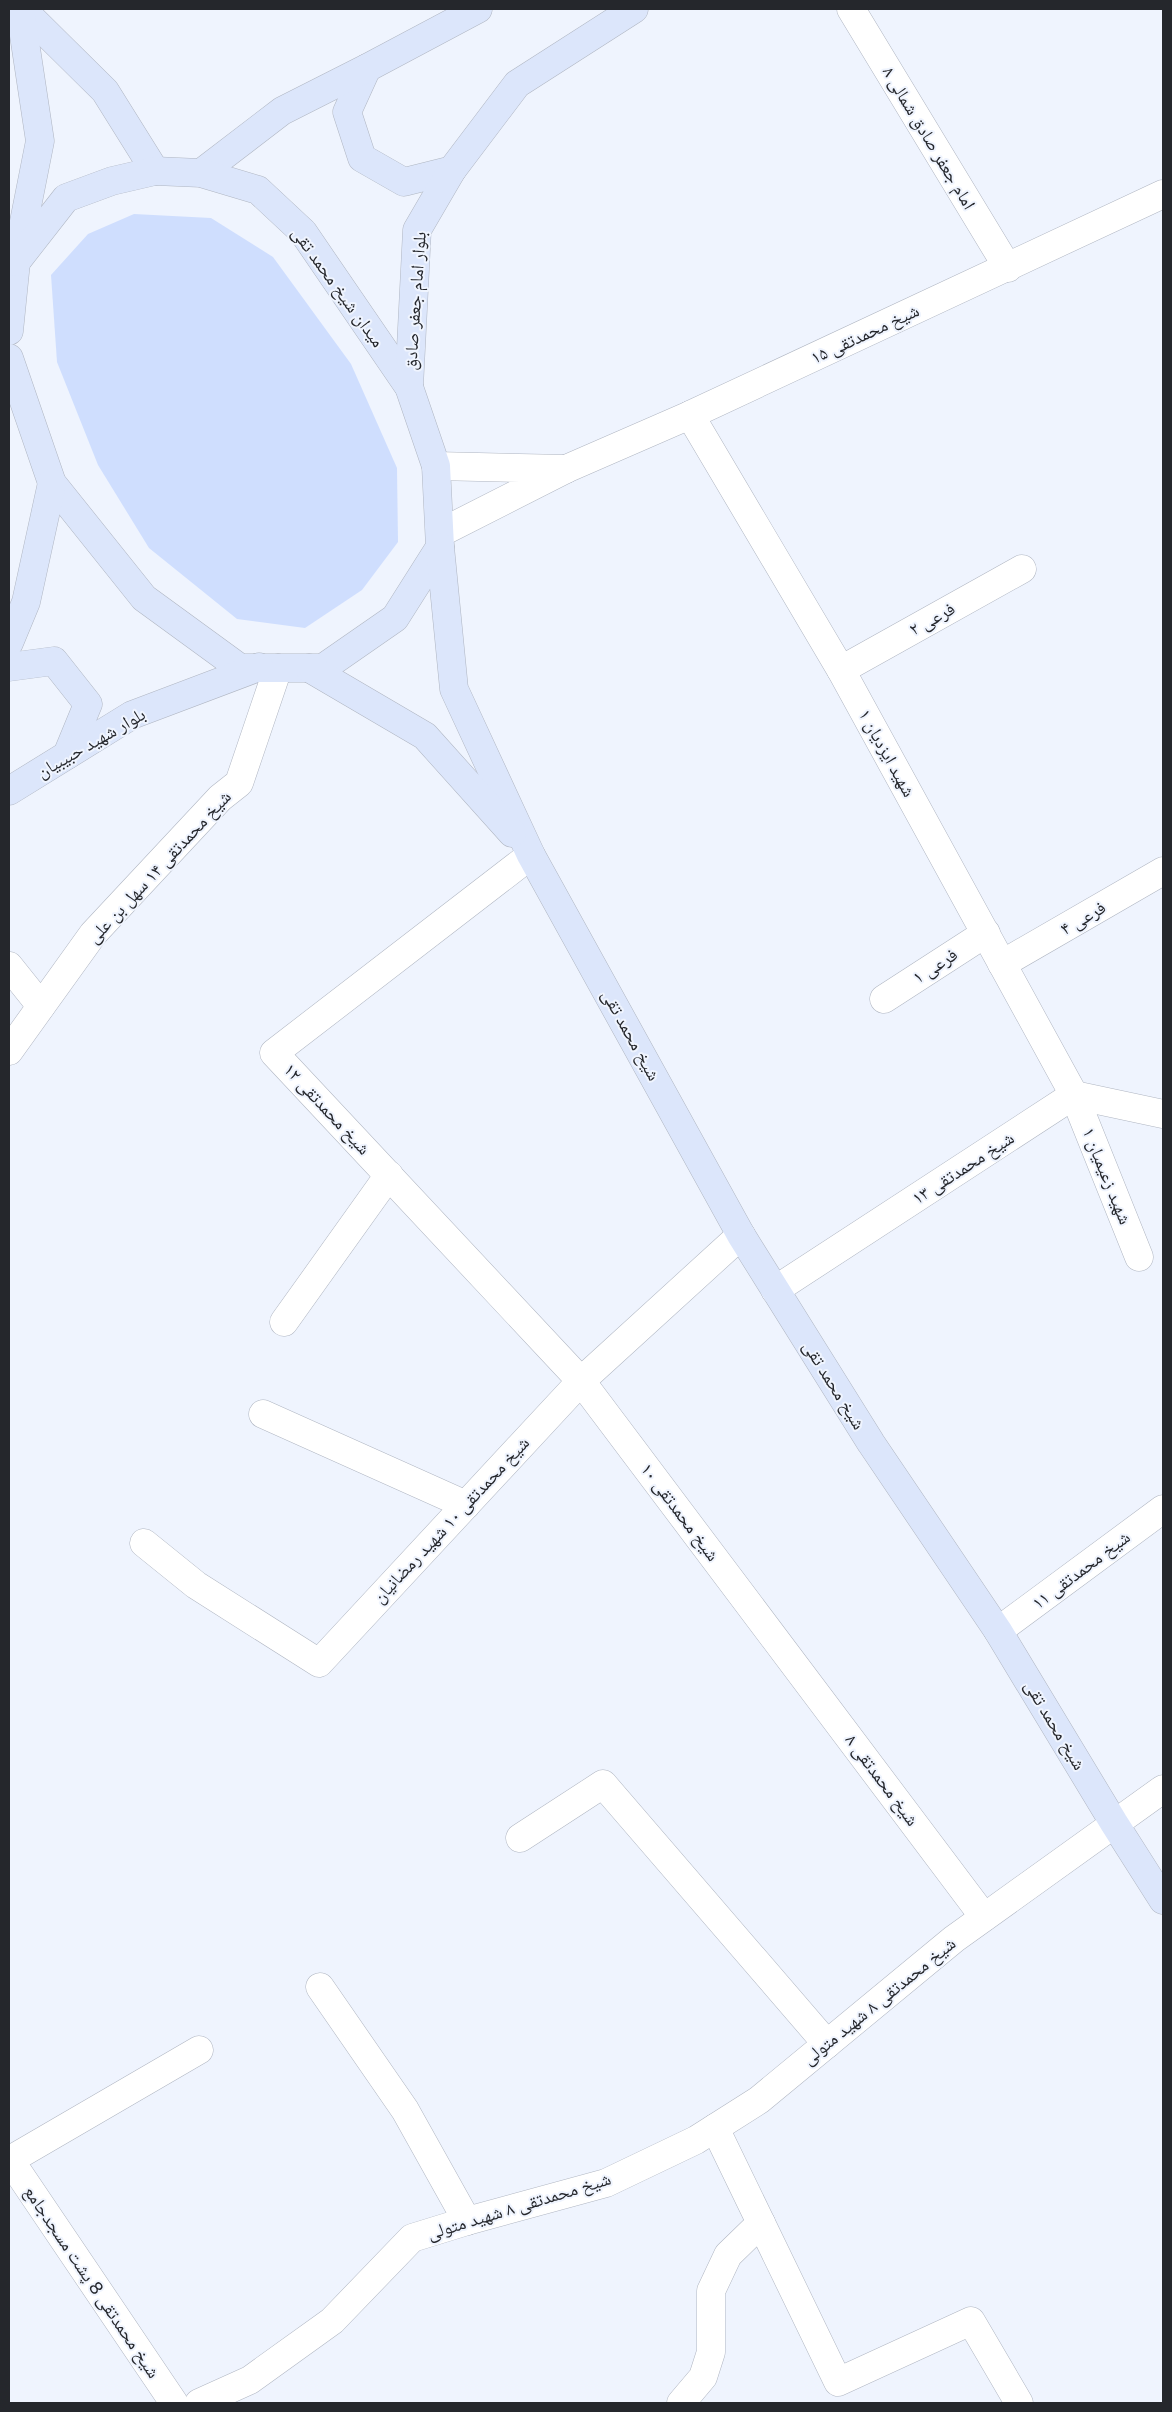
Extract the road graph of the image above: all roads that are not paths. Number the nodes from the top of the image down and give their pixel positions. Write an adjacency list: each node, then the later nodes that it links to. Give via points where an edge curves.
1 (21, 9): 7 (main road, via 105,91); 10 (main road, via 40,141)
2 (478, 9): 5 (main road)
3 (634, 9): 6 (main road, بلوار امام جعفر صادق, via 517,84)
4 (851, 9): 11 (street, امام جعفر صادق شمالی ۸)
5 (367, 68): 6 (main road, via 347,112 362,158 404,182); 8 (main road, via 282,111)
6 (452, 170): 14 (main road, بلوار امام جعفر صادق, via 417,230)
7 (155, 171): 8 (main road, میدان شیخ محمد تقی); 10 (main road, میدان شیخ محمد تقی, via 112,181 66,198)
8 (201, 173): 14 (main road, میدان شیخ محمد تقی, via 258,190 304,232)
9 (1163, 194): 11 (street, شیخ محمدتقی ۱۵)
10 (16, 262): 12 (main road)
11 (1008, 268): 15 (street, شیخ محمدتقی ۱۵)
12 (9, 331)
13 (9, 358): 18 (main road)
14 (409, 387): 16 (main road, میدان شیخ محمد تقی)
15 (690, 416): 17 (street, شیخ محمدتقی ۱۵); 25 (street, شهید ایزدیان ۱)
16 (436, 466): 17 (street); 19 (main road, میدان شیخ محمد تقی)
17 (566, 469): 19 (street)
18 (52, 483): 21 (main road, via 26,602); 23 (main road, via 144,598 240,668)
19 (440, 540): 24 (main road, via 395,618 323,668); 28 (main road, میدان شیخ محمد تقی, via 454,689)
20 (1022, 569): 25 (street, فرعی ۲)
21 (9, 643)
22 (9, 666): 26 (main road, via 54,661 88,704)
23 (268, 668): 24 (main road); 26 (main road, بلوار شهید حبیبیان, via 132,715); 34 (street, شیخ محمدتقی ۱۴ سهل بن علی, via 239,783 220,798 93,934)
24 (309, 668): 28 (main road, via 425,736)
25 (841, 670): 30 (street, شهید ایزدیان ۱)
26 (67, 755): 27 (main road, بلوار شهید حبیبیان)
27 (9, 792)
28 (531, 855): 38 (street, شیخ محمدتقی ۱۲, via 274,1053); 39 (main road, شیخ محمد تقی)
29 (1163, 870): 31 (street, فرعی ۴)
30 (986, 933): 31 (street, شهید ایزدیان ۱); 33 (street, فرعی ۱)
31 (1002, 964): 36 (street, شهید ایزدیان ۱)
32 (9, 966): 34 (street)
33 (884, 999)
34 (42, 1006): 35 (street, شیخ محمدتقی ۱۴ سهل بن علی)
35 (9, 1051)
36 (1074, 1095): 37 (street); 40 (street, شهید زعیمیان ۱); 41 (street, شیخ محمدتقی ۱۳)
37 (1163, 1114)
38 (389, 1175): 42 (street); 43 (street, شیخ محمدتقی ۱۲)
39 (741, 1235): 41 (main road, شیخ محمد تقی); 43 (street, شیخ محمدتقی ۱۰ شهید رمضانیان)
40 (1139, 1257)
41 (775, 1290): 48 (main road, شیخ محمد تقی, via 870,1443)
42 (284, 1322)
43 (582, 1381): 45 (street, شیخ محمدتقی ۱۰ شهید رمضانیان); 49 (street, شیخ محمدتقی ۱۰)
44 (263, 1414): 45 (street)
45 (466, 1505): 47 (street, شیخ محمدتقی ۱۰ شهید رمضانیان, via 319,1663 196,1585)
46 (1163, 1509): 48 (street, شیخ محمدتقی ۱۱)
47 (144, 1543)
48 (998, 1631): 51 (main road, شیخ محمد تقی)
49 (779, 1643): 54 (street, شیخ محمدتقی ۸)
50 (1163, 1790): 51 (street, شیخ محمدتقی ۸ شهید متولی)
51 (1114, 1823): 53 (main road, شیخ محمد تقی); 54 (street, شیخ محمدتقی ۸ شهید متولی)
52 (520, 1838): 56 (street, via 603,1784)
53 (1163, 1900)
54 (984, 1917): 56 (street, شیخ محمدتقی ۸ شهید متولی)
55 (320, 1987): 60 (street, via 406,2110)
56 (827, 2044): 58 (street, شیخ محمدتقی ۸ شهید متولی, via 759,2100)
57 (199, 2050): 59 (street, شیخ محمدتقی 8 پشت مسجدجامع)
58 (716, 2128): 60 (street, شیخ محمدتقی ۸ شهید متولی, via 606,2183); 61 (street)
59 (9, 2160): 62 (street, شیخ محمدتقی 8 پشت مسجدجامع)
60 (467, 2221): 63 (street, شیخ محمدتقی ۸ شهید متولی, via 412,2238 332,2321 250,2380)
61 (761, 2223): 64 (street, via 728,2255 712,2291 711,2352 703,2376); 65 (street, via 838,2382 971,2321)
62 (174, 2403)
63 (199, 2403)
64 (681, 2403)
65 (1019, 2403)

